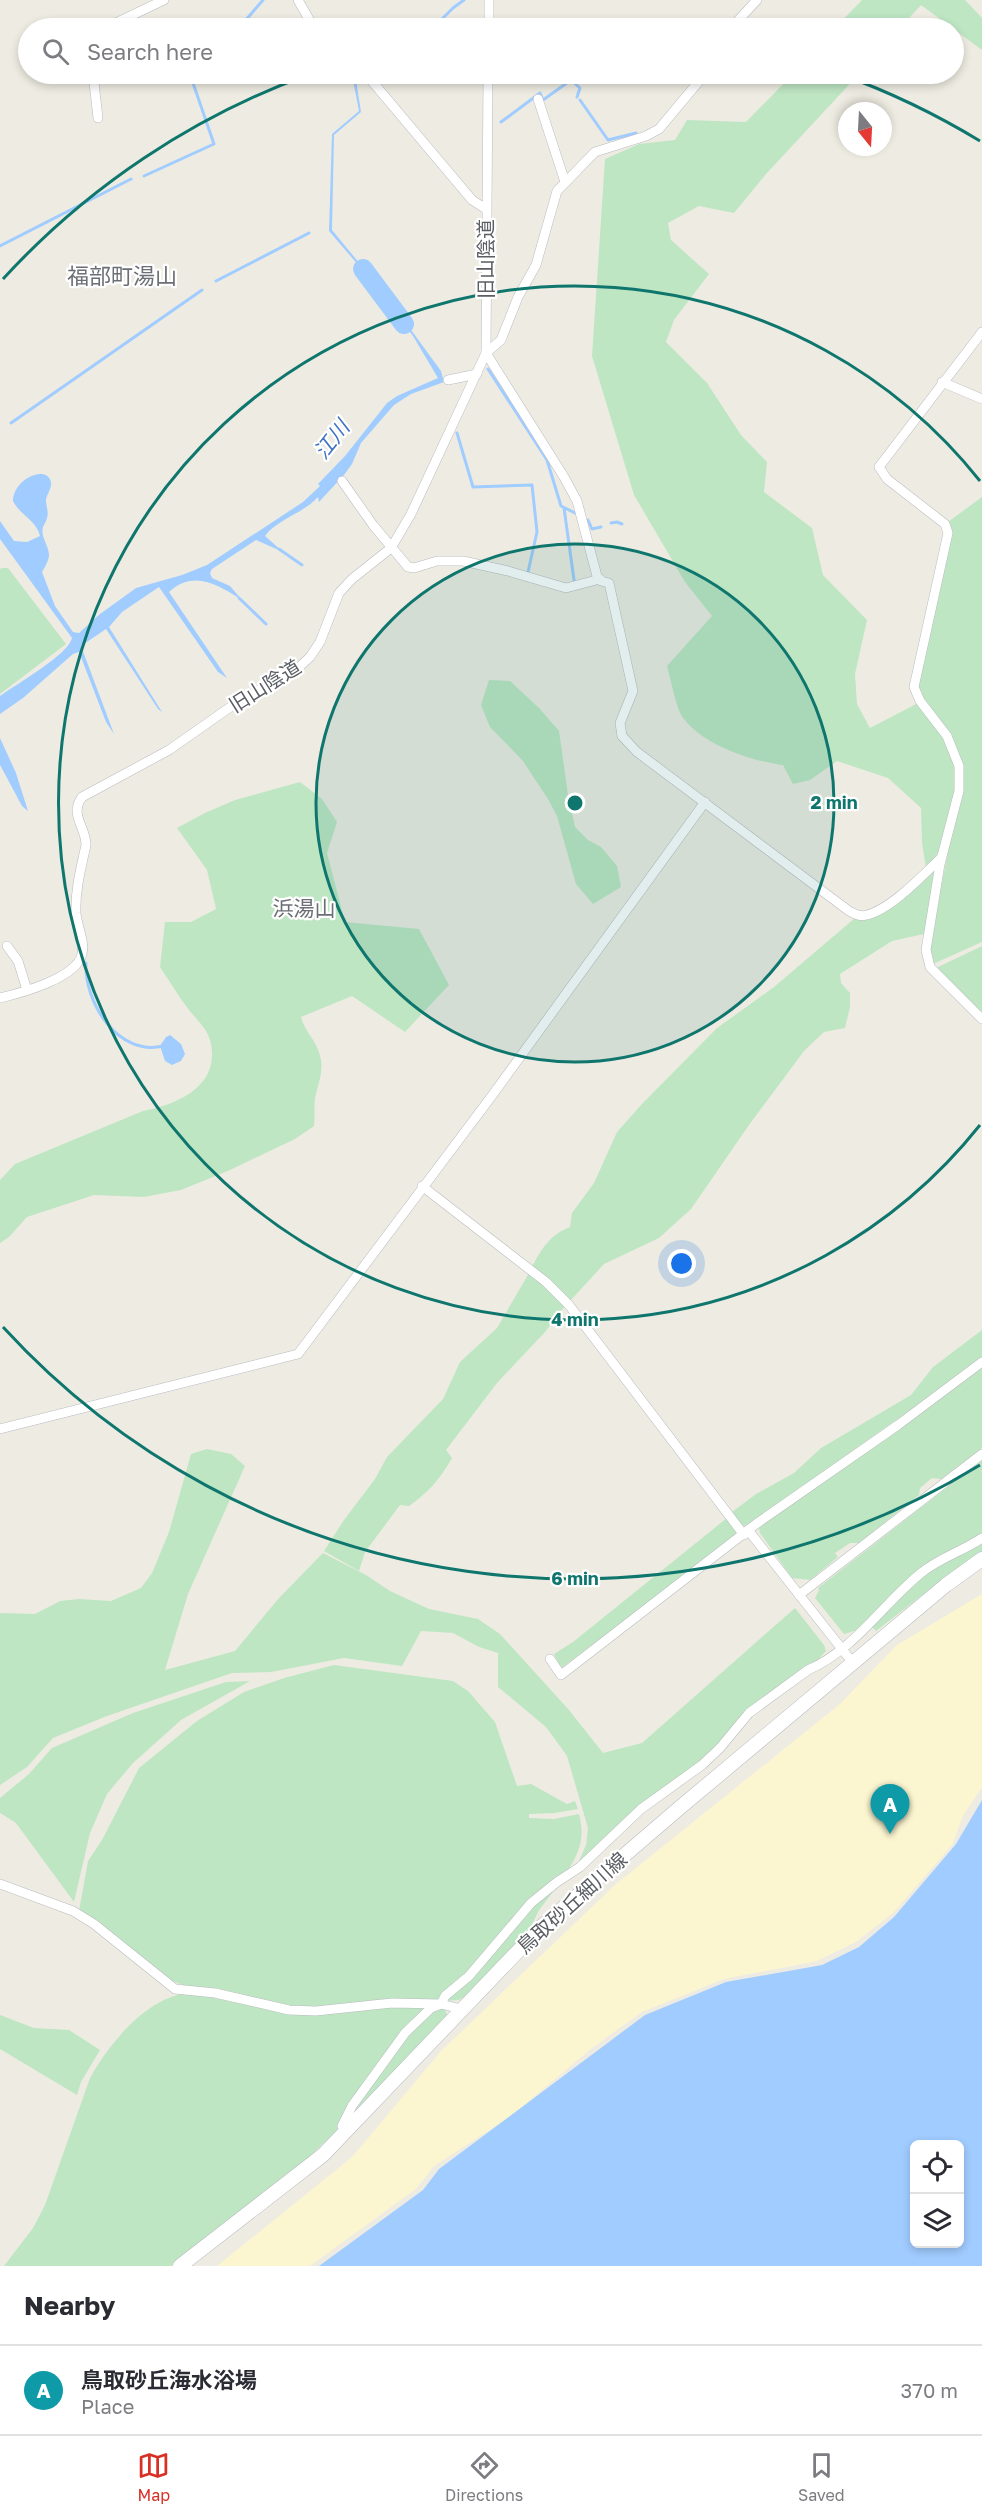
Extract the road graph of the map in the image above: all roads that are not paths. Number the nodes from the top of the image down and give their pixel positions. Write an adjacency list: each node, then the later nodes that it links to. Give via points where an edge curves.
1 (164, 0): 5 (street)
2 (298, 0): 6 (street)
3 (489, 0): 7 (street)
4 (757, 0): 8 (street)
5 (126, 18)
6 (308, 18)
7 (489, 18)
8 (740, 18)
9 (94, 84): 14 (street)
10 (374, 84): 16 (street, via 472,200)
11 (488, 84): 16 (street, 旧山陰道)
12 (697, 84): 15 (street, via 659,129 595,152)
13 (538, 99): 15 (street)
14 (98, 118)
15 (565, 182): 18 (street, via 555,196 536,265 501,340)
16 (486, 209): 18 (street, 旧山陰道)
17 (982, 332): 21 (street)
18 (486, 353): 19 (street, 旧山陰道); 25 (street, via 577,501)
19 (477, 374): 20 (street); 24 (street, 旧山陰道, via 435,466)
20 (448, 380)
21 (942, 382): 22 (street); 27 (street, via 879,467 887,479 945,524 948,533 914,687 947,736 958,766 959,791)
22 (982, 399)
23 (342, 481): 24 (street)
24 (391, 548): 25 (street, via 408,567 414,568 437,561 463,561 566,588); 29 (street, 旧山陰道, via 339,593 320,642 296,670 239,701 169,750 82,797 76,812 86,838 76,915 82,954 77,965 66,973)
25 (600, 579): 26 (street, via 609,583 633,691 620,723 622,736 637,752)
26 (705, 802): 27 (street, via 858,915 884,906); 32 (street)
27 (942, 858): 31 (street, via 926,950 930,967)
28 (7, 946): 29 (street, via 18,961)
29 (27, 990): 30 (street, 旧山陰道)
30 (0, 998)
31 (982, 1019)
32 (422, 1186): 34 (street, via 298,1354); 36 (street, via 546,1282 569,1305)
33 (982, 1362): 36 (street)
34 (0, 1429)
35 (982, 1454): 39 (street)
36 (746, 1532): 39 (street); 41 (street, via 561,1675)
37 (982, 1538): 40 (street, via 920,1574)
38 (982, 1559): 42 (main road, 鳥取砂丘細川線)
39 (799, 1595): 40 (street)
40 (841, 1648): 42 (street); 44 (street, via 749,1713 702,1765 640,1809 580,1867 531,1903)
41 (550, 1659)
42 (853, 1663): 45 (main road, 鳥取砂丘細川線, via 541,1927)
43 (0, 1884): 44 (street, via 73,1911 175,1989 215,1993 289,2010 316,2011 392,2002)
44 (441, 2004): 45 (street); 46 (street, via 431,2008 405,2033)
45 (461, 2009): 47 (main road, 鳥取砂丘細川線, via 323,2155)
46 (342, 2126)
47 (180, 2266)

